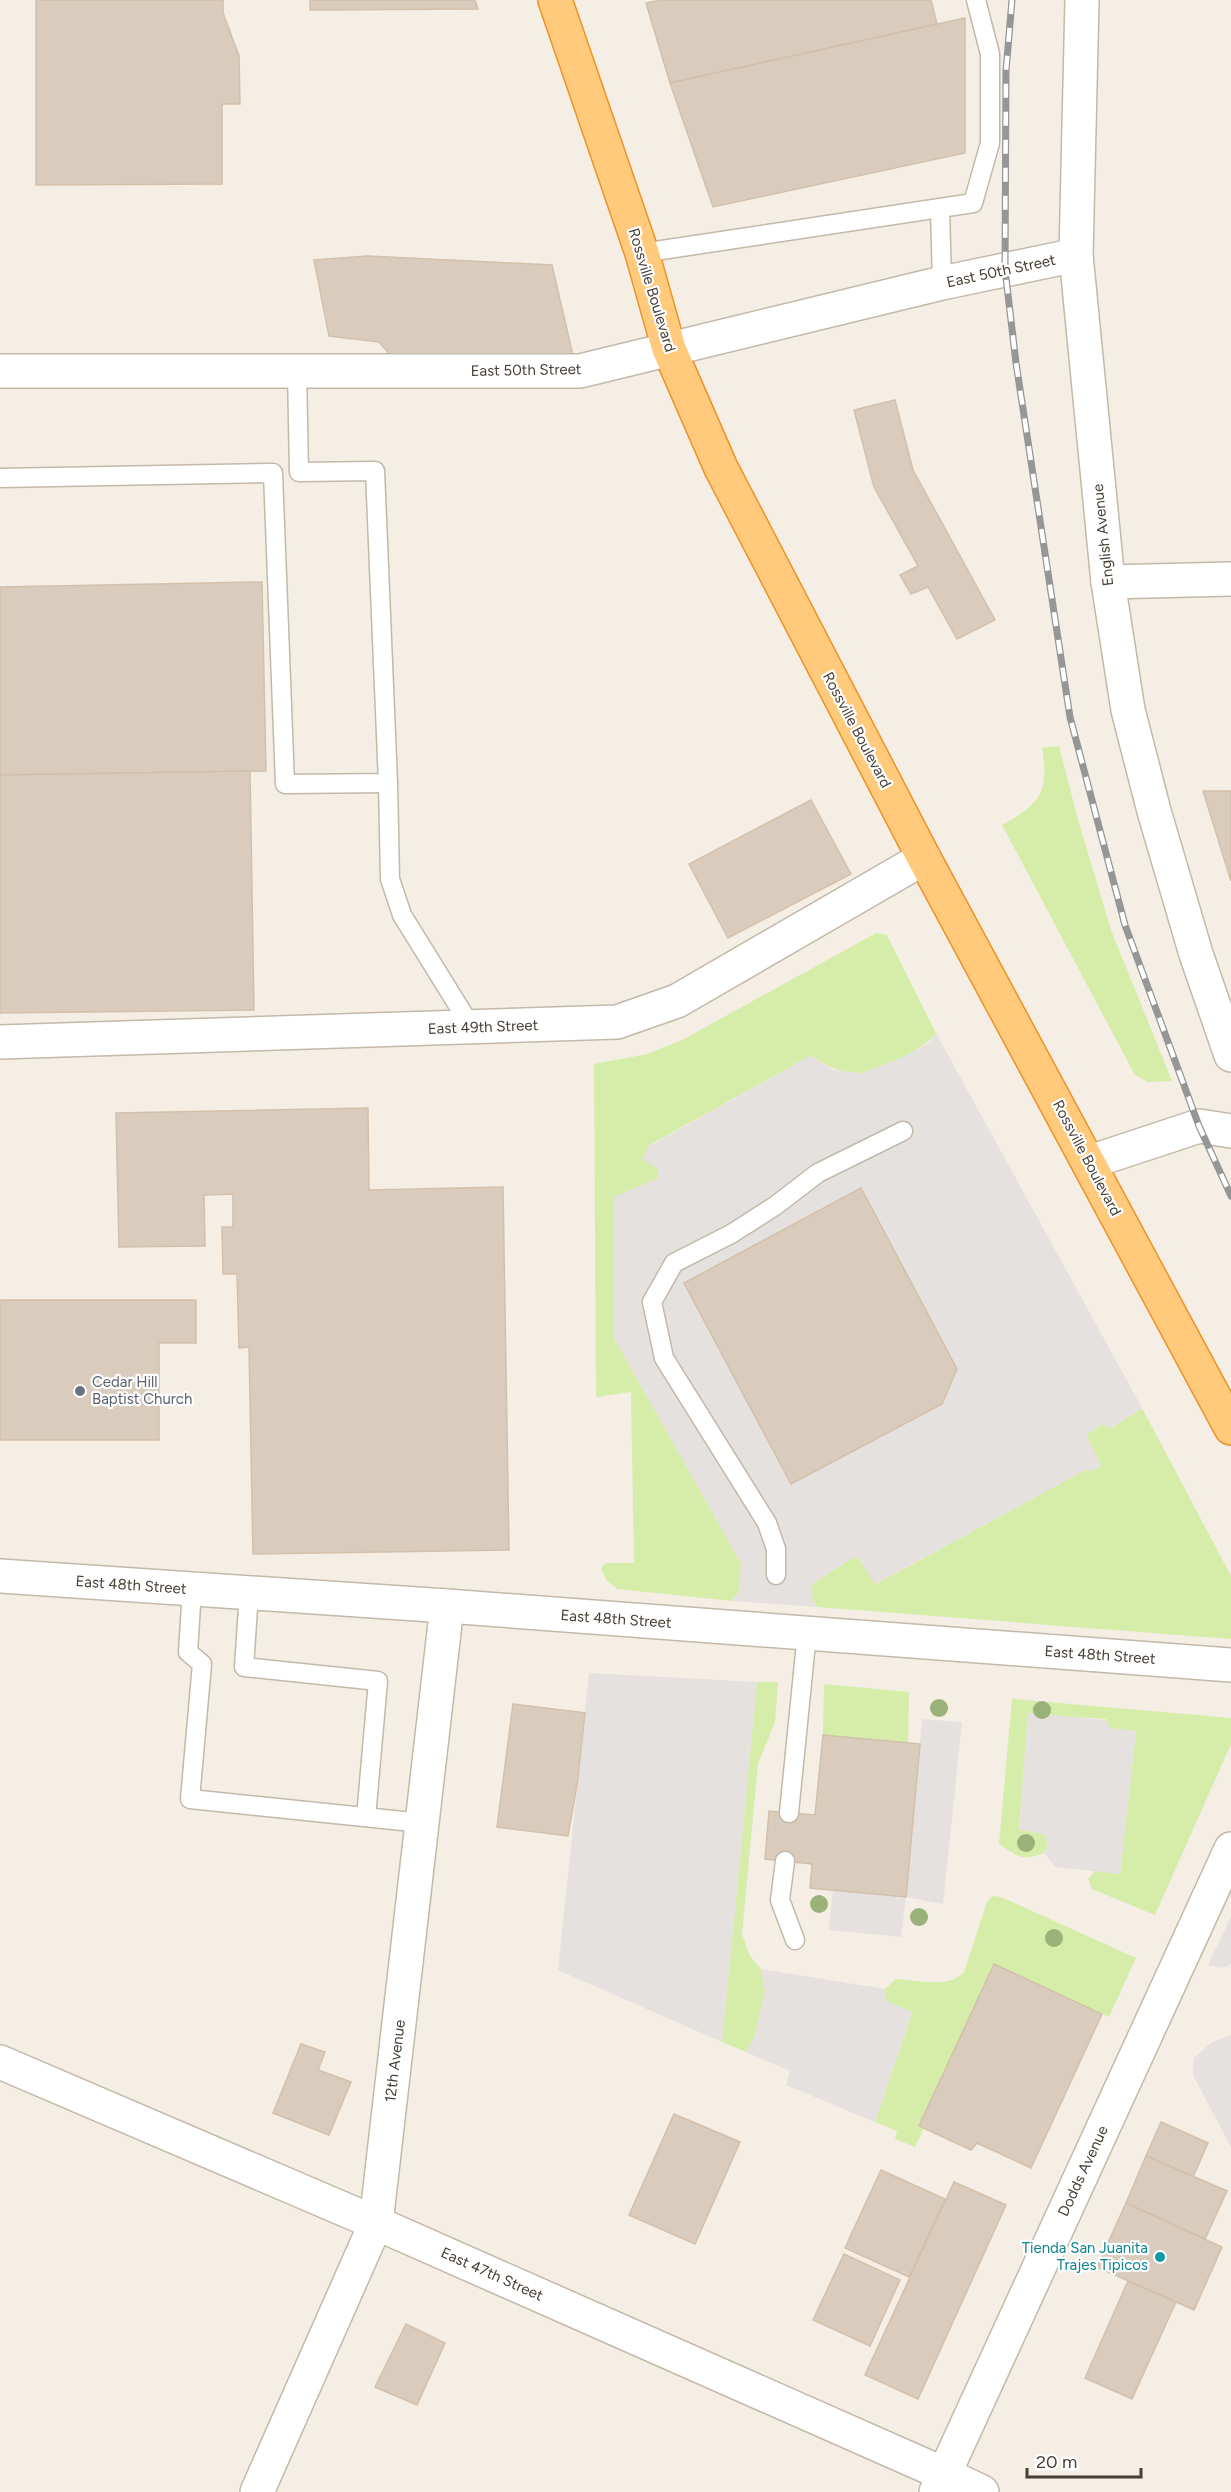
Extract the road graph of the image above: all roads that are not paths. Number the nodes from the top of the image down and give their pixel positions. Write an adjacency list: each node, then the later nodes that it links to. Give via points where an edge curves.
1 (555, 0): 5 (highway, Rossville Boulevard)
2 (976, 0): 4 (lane, via 990,54 990,143 973,203)
3 (1082, 0): 6 (street, English Avenue)
4 (940, 209): 5 (lane); 7 (lane)
5 (642, 253): 8 (highway, Rossville Boulevard)
6 (1076, 255): 7 (street, East 50th Street); 15 (street, English Avenue)
7 (942, 283): 8 (street, East 50th Street)
8 (669, 349): 10 (street, East 50th Street, via 580,371); 17 (highway, Rossville Boulevard, via 721,468)
9 (0, 371): 10 (street, East 50th Street)
10 (297, 371): 11 (lane)
11 (299, 472): 12 (lane); 16 (lane, via 375,471)
12 (273, 473): 13 (lane); 16 (lane, via 285,784)
13 (0, 478)
14 (1231, 579): 15 (street)
15 (1108, 582): 20 (street, English Avenue, via 1128,710 1154,811)
16 (388, 783): 18 (lane, via 390,879 402,915)
17 (924, 858): 18 (street, East 49th Street, via 677,1001 616,1022); 23 (highway, Rossville Boulevard)
18 (472, 1028): 19 (street, East 49th Street)
19 (0, 1042)
20 (1231, 1055)
21 (903, 1131): 25 (lane, via 818,1173 731,1234 674,1263 652,1302 664,1358 767,1523 776,1549)
22 (1231, 1131): 23 (street, via 1199,1125)
23 (1090, 1162): 24 (highway, Rossville Boulevard)
24 (1231, 1428)
25 (776, 1575)
26 (0, 1576): 27 (street, East 48th Street)
27 (192, 1589): 28 (street, East 48th Street); 33 (lane, via 188,1652 202,1664 190,1799)
28 (249, 1593): 29 (street, East 48th Street); 33 (lane, via 244,1667 378,1681)
29 (447, 1606): 30 (street, East 48th Street); 34 (street, 12th Avenue)
30 (807, 1633): 31 (street, East 48th Street); 32 (lane)
31 (1231, 1665)
32 (789, 1813)
33 (366, 1817): 34 (lane)
34 (422, 1823): 39 (street, 12th Avenue)
35 (1231, 1849): 40 (street, Dodds Avenue)
36 (785, 1861): 37 (lane, via 780,1900)
37 (795, 1940)
38 (0, 2062): 39 (street, East 47th Street)
39 (376, 2223): 40 (street, East 47th Street); 41 (street, 12th Avenue)
40 (940, 2483): 42 (street, East 47th Street)
41 (257, 2492)
42 (982, 2492)

